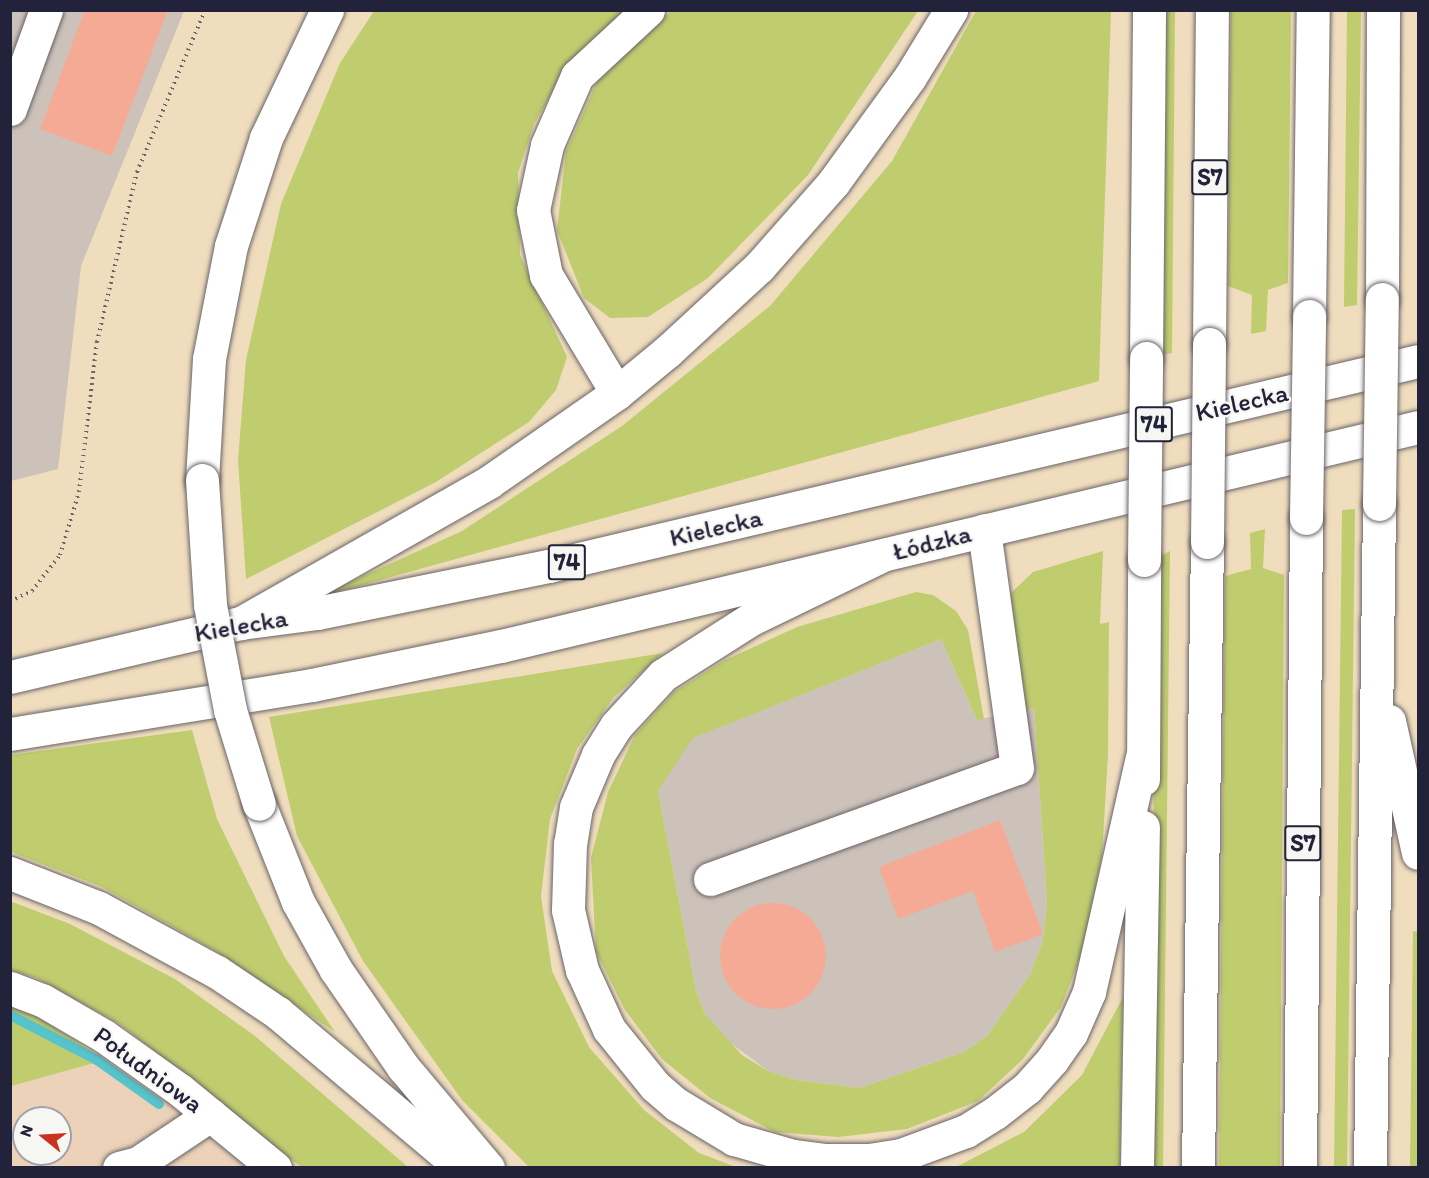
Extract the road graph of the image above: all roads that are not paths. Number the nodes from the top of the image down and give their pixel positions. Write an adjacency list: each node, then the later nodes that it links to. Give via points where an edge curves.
1 (46, 10): 11 (main road)
2 (327, 10): 30 (main road, bridge, via 266,138 231,246 209,359 202,480 212,615 231,710 259,804 298,902 336,970 403,1067)
3 (648, 10): 13 (main road, via 577,76 547,145 533,210 546,275)
4 (951, 10): 13 (main road, via 873,131 803,218 713,312)
5 (1149, 10): 21 (main road, bridge)
6 (1212, 10): 32 (main road, S7, bridge)
7 (1312, 10): 33 (main road, S7, bridge)
8 (1383, 10): 10 (main road)
9 (1393, 10): 10 (main road)
10 (1383, 44): 18 (main road, bridge)
11 (10, 109)
12 (1419, 361): 17 (main road, Kielecka / 74, via 549,566 317,613)
13 (617, 393): 17 (main road, via 489,482)
14 (1419, 428): 15 (main road)
15 (984, 530): 16 (main road, Łódzka); 24 (main road, via 1017,768)
16 (881, 556): 20 (main road, via 396,669); 21 (main road, via 751,619 663,675 615,726 579,799 570,843 568,910 582,970 609,1029 655,1086 676,1104 734,1139 793,1156 824,1160 901,1155 966,1131 994,1113 1027,1088 1052,1060 1071,1033 1089,992)
17 (241, 623): 19 (main road, Kielecka / 74)
18 (1376, 660): 22 (main road); 34 (main road)
19 (10, 677)
20 (10, 734)
21 (1142, 757): 31 (main road)
22 (1419, 853)
23 (10, 873): 29 (main road, via 99,908 217,972 278,1013)
24 (710, 879)
25 (10, 988): 26 (main road, Południowa, via 42,1000 105,1036)
26 (210, 1114): 27 (main road, via 138,1163); 28 (main road, Południowa)
27 (119, 1167)
28 (275, 1167)
29 (462, 1167)
30 (488, 1167)
31 (1137, 1167)
32 (1198, 1167)
33 (1300, 1167)
34 (1370, 1167)

